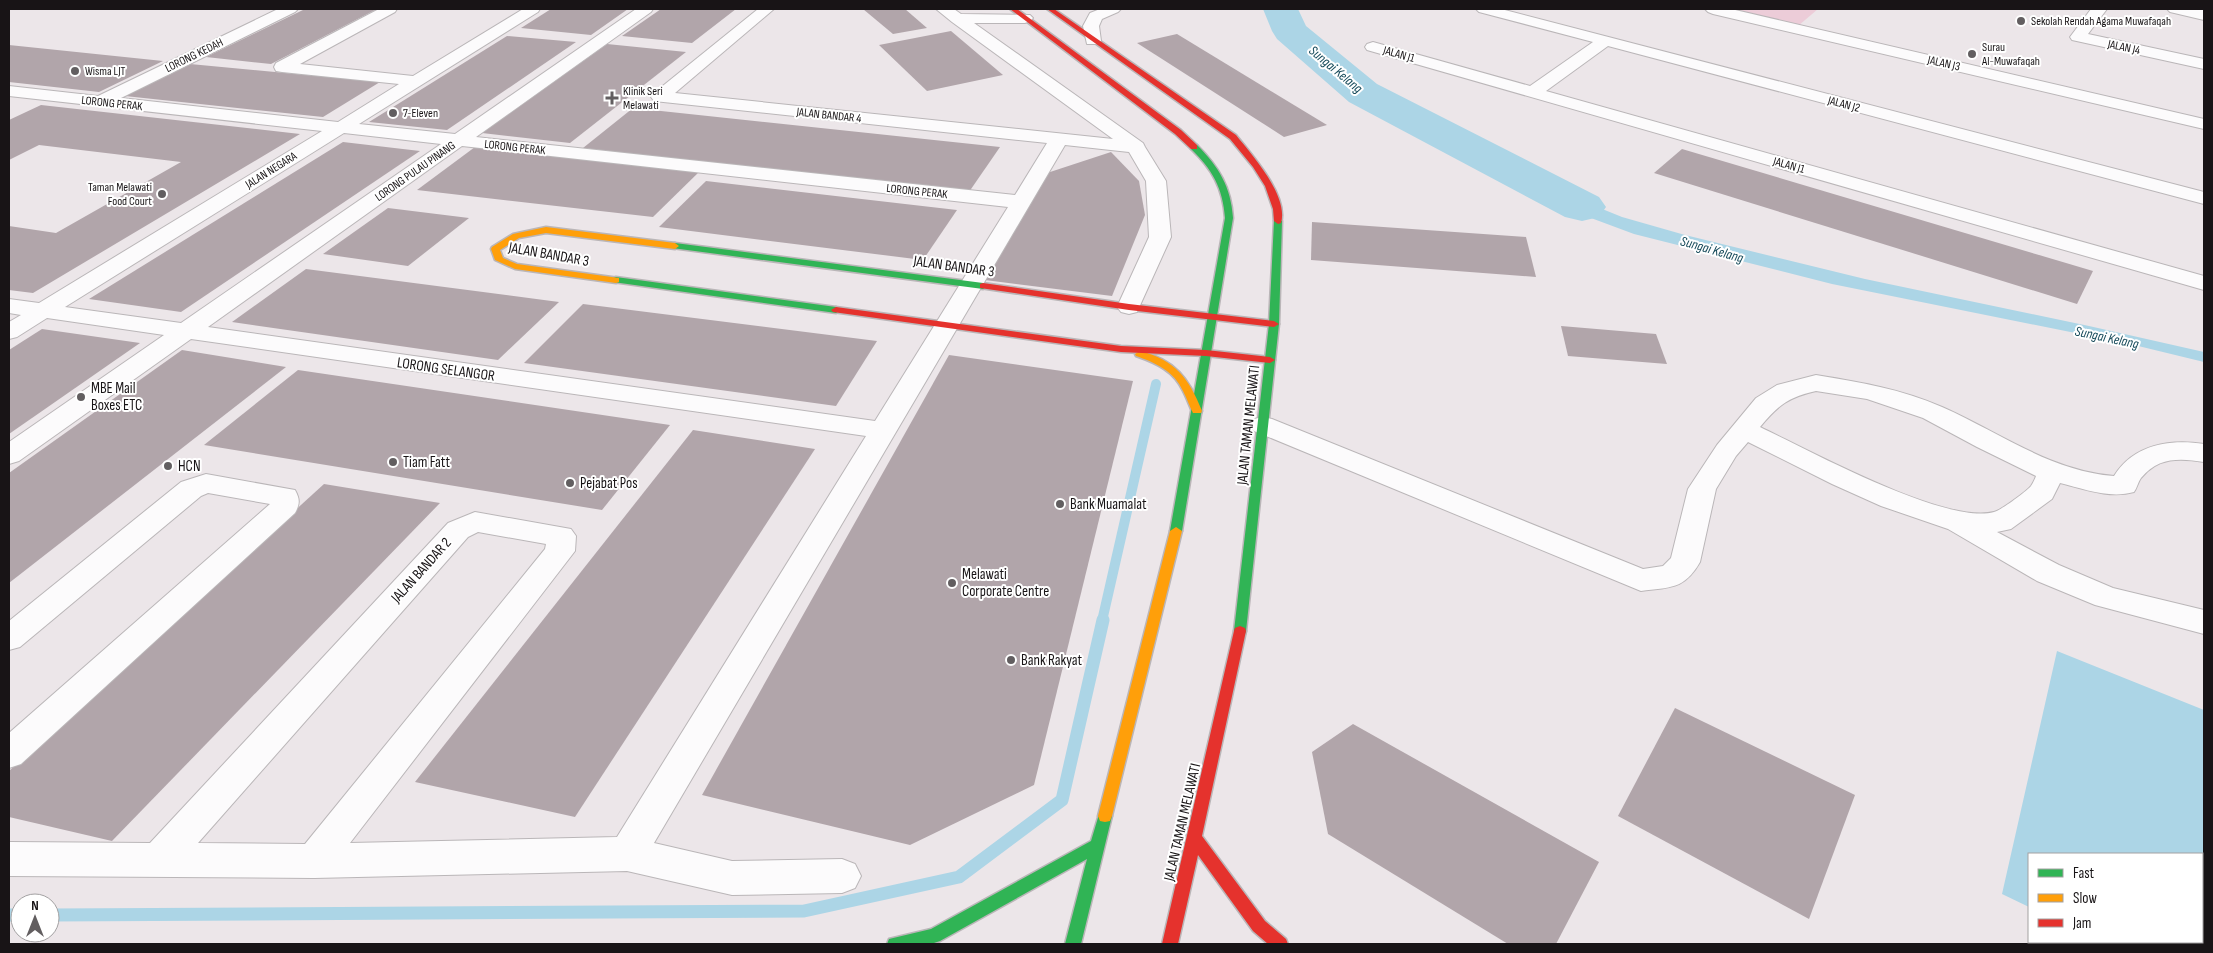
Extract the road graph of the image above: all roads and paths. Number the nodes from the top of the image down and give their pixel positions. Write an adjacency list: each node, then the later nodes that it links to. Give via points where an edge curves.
1 (290, 9): 24 (street, LORONG KEDAH)
2 (390, 9): 21 (street, via 282,67)
3 (533, 9): 21 (street, JALAN NEGARA)
4 (646, 9): 28 (street, LORONG PULAU PINANG)
5 (767, 9): 27 (street, JALAN BANDAR 4, via 660,97)
6 (1012, 9): 15 (main road)
7 (1113, 9): 17 (street, via 1095,16)
8 (1484, 9): 18 (street, JALAN J2)
9 (1713, 9): 25 (street, JALAN J3)
10 (2098, 9): 20 (street, JALAN J4, via 2078,37)
11 (2175, 9): 14 (street)
12 (1057, 10): 16 (main road, via 1040,23); 17 (main road, JALAN TAMAN MELAWATI)
13 (951, 14): 15 (street); 29 (street)
14 (2204, 15)
15 (1025, 18): 16 (main road)
16 (1039, 30): 34 (main road, via 1178,132 1211,163 1228,196 1229,218)
17 (1093, 41): 41 (main road, JALAN TAMAN MELAWATI, via 1233,137 1274,193 1279,221)
18 (1606, 41): 23 (street); 30 (street, JALAN J2)
19 (1373, 47): 23 (street, JALAN J1)
20 (2204, 64)
21 (416, 80): 26 (street, JALAN NEGARA)
22 (9, 91): 24 (street, LORONG PERAK)
23 (1533, 92): 33 (street, JALAN J1)
24 (99, 102): 26 (street, LORONG PERAK)
25 (2204, 124)
26 (340, 128): 28 (street, LORONG PERAK); 39 (street, JALAN NEGARA)
27 (1059, 139): 29 (street, JALAN BANDAR 4); 31 (street)
28 (458, 140): 31 (street, LORONG PERAK); 44 (street, LORONG PULAU PINANG)
29 (1136, 147): 38 (street, via 1156,181 1160,237)
30 (2204, 198)
31 (1021, 202): 32 (street)
32 (972, 284): 38 (main road, JALAN BANDAR 3); 42 (street); 42 (main road, JALAN BANDAR 3, via 555,230 535,230 511,237 496,249 499,260 515,266)
33 (2204, 284)
34 (1217, 289): 35 (main road); 40 (main road)
35 (1200, 297)
36 (1183, 302): 38 (main road)
37 (9, 306): 39 (street, LORONG SELANGOR)
38 (1129, 307): 40 (main road, JALAN BANDAR 3)
39 (42, 311): 43 (street, JALAN NEGARA); 44 (street, LORONG SELANGOR)
40 (1212, 318): 41 (main road, JALAN BANDAR 3); 46 (main road)
41 (1274, 324): 47 (main road, JALAN TAMAN MELAWATI)
42 (947, 325): 45 (main road, JALAN BANDAR 3); 51 (street)
43 (9, 332)
44 (184, 332): 51 (street, LORONG SELANGOR); 53 (street, LORONG PULAU PINANG)
45 (1122, 349): 46 (main road, JALAN BANDAR 3); 48 (main road, via 1162,361 1186,384)
46 (1206, 353): 47 (main road, JALAN BANDAR 3); 48 (main road)
47 (1270, 360): 49 (main road, JALAN TAMAN MELAWATI)
48 (1196, 411): 60 (main road, via 1173,546)
49 (1263, 426): 50 (street, via 1641,580 1672,576 1685,562 1702,489); 59 (main road, JALAN TAMAN MELAWATI, via 1242,624)
50 (1744, 429): 54 (street, via 1765,404 1786,390 1816,382 1872,392 1932,412); 55 (street, via 1891,500)
51 (884, 430): 61 (street)
52 (2204, 454): 54 (street, via 2163,450 2147,457 2126,477 2124,486 2098,484)
53 (9, 455)
54 (2052, 472): 55 (street, via 2042,492 2001,522)
55 (1956, 522): 56 (street, via 2048,573 2106,597)
56 (2204, 622)
57 (9, 638): 58 (street, via 191,489 206,483 285,497 285,506)
58 (9, 754)
59 (1193, 836): 68 (main road, JALAN TAMAN MELAWATI); 69 (main road, via 1259,926)
60 (1099, 844): 66 (main road, via 934,936); 67 (main road)
61 (627, 854): 64 (street); 65 (street, via 732,878)
62 (9, 859): 63 (street)
63 (159, 860): 64 (street); 64 (street, JALAN BANDAR 2, via 458,530 475,522 561,536 560,551)
64 (314, 861)
65 (842, 876)
66 (895, 944)
67 (1073, 944)
68 (1170, 944)
69 (1280, 944)

